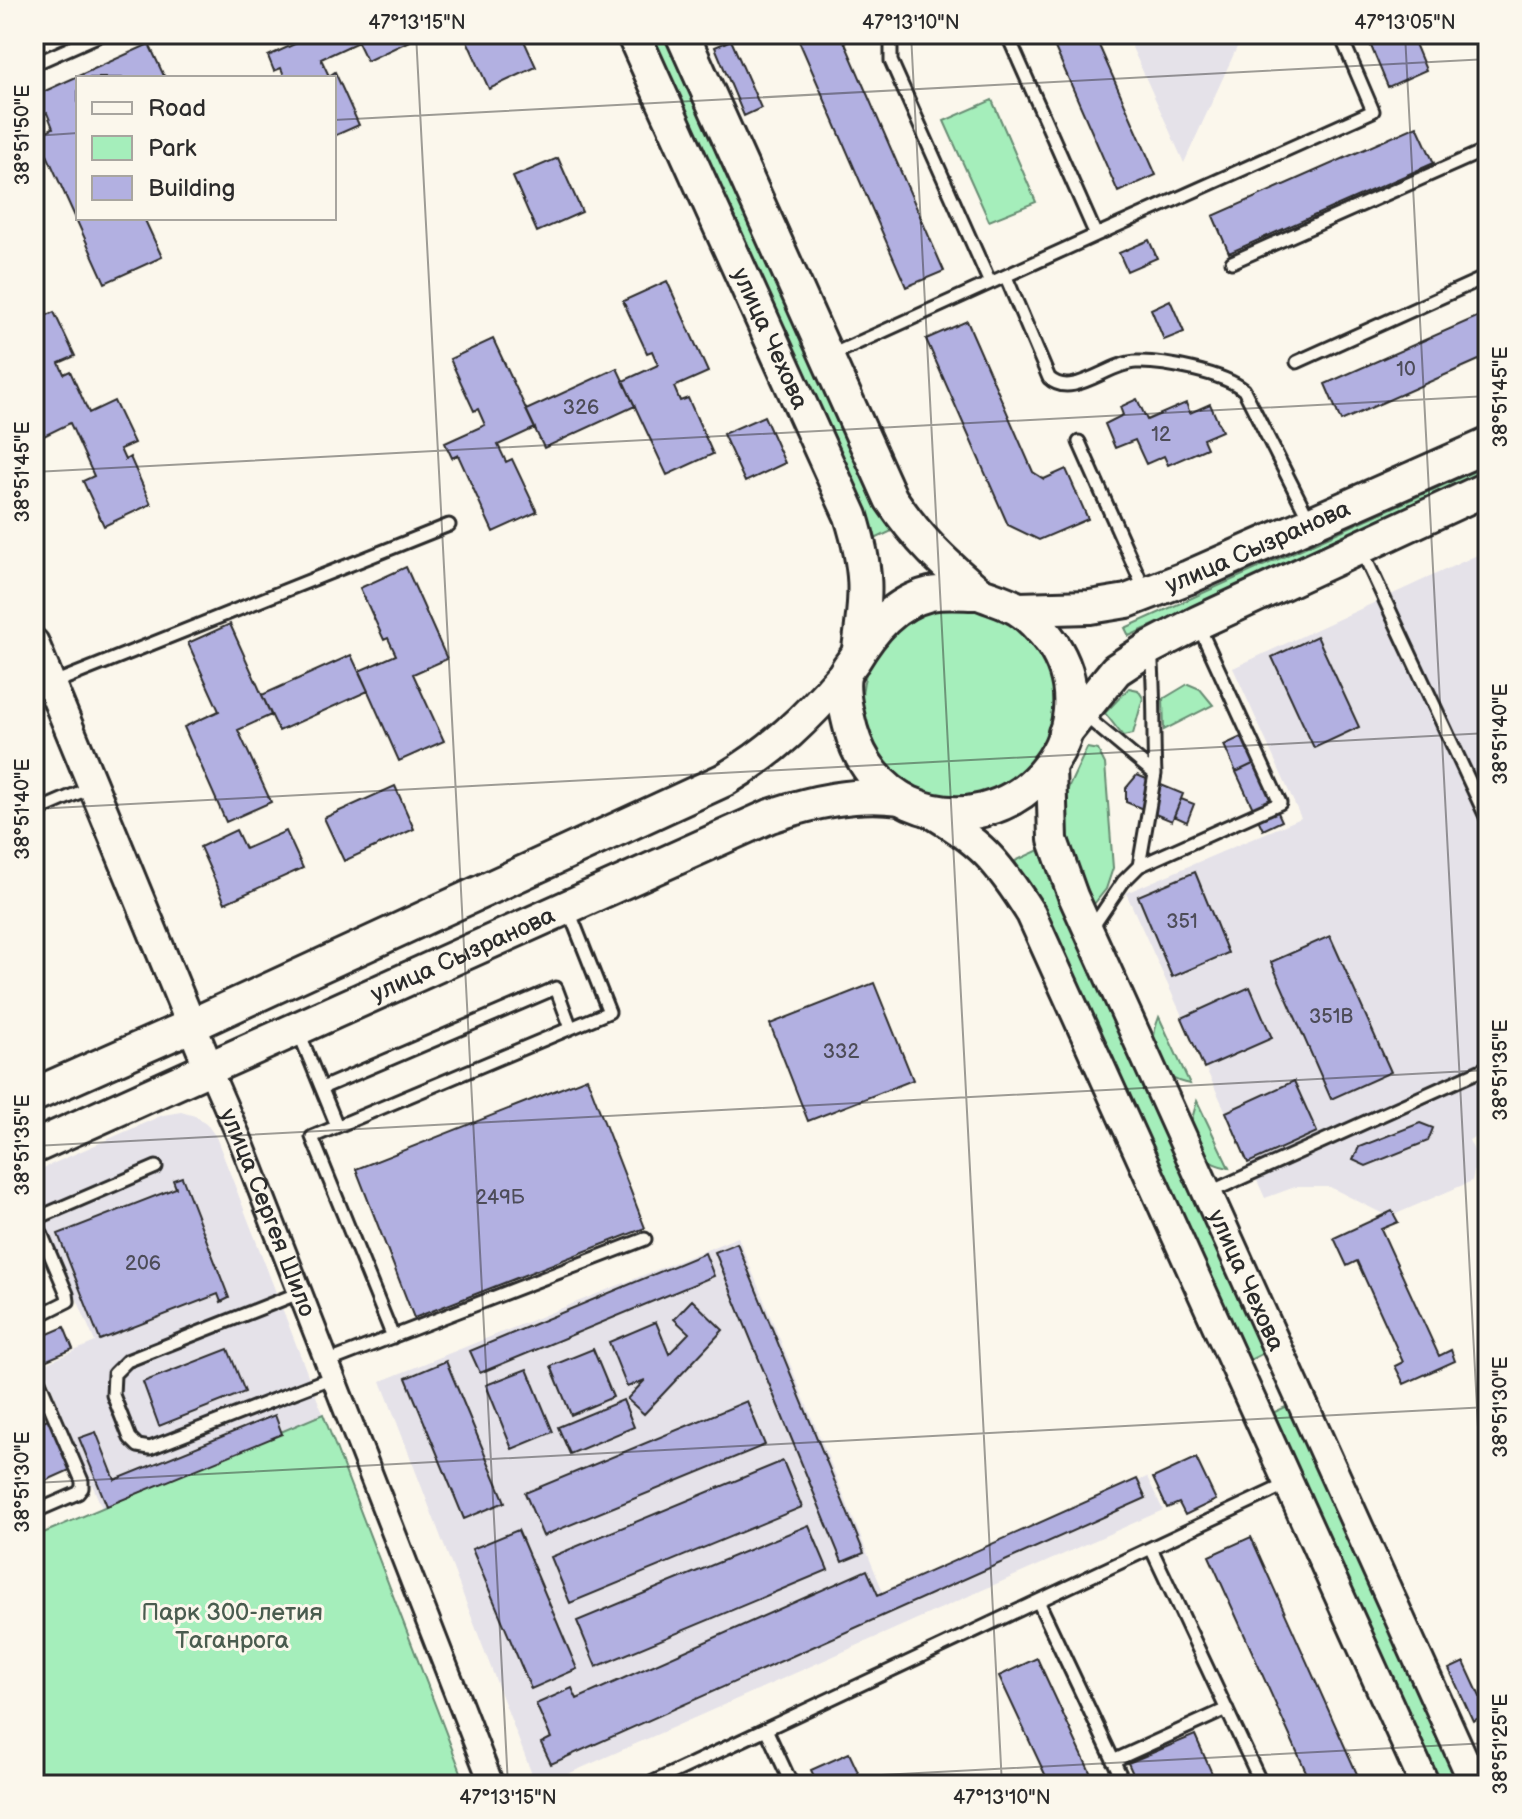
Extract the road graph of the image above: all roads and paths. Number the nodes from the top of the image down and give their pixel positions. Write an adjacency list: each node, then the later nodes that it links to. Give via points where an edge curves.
1 (102, 34): 7 (lane)
2 (633, 34): 28 (main road, улица Чехова, via 851,516 863,555 866,594)
3 (682, 34): 14 (main road, улица Чехова)
4 (891, 34): 13 (lane, via 891,61)
5 (1007, 34): 9 (lane)
6 (1340, 34): 9 (lane, via 1373,111)
7 (34, 64)
8 (1488, 149): 10 (lane)
9 (1096, 235): 12 (lane)
10 (1232, 262)
11 (1488, 276): 15 (lane)
12 (1006, 277): 13 (lane); 19 (lane, via 1049,378 1057,385 1068,386 1137,362 1233,381 1244,390)
13 (990, 283): 14 (lane)
14 (828, 356): 22 (main road, улица Чехова, via 891,499 912,531)
15 (1297, 362)
16 (1079, 442): 23 (lane)
17 (1488, 445): 19 (main road, улица Сызранова)
18 (1488, 488): 21 (main road, улица Сызранова)
19 (1311, 523): 23 (main road, улица Сызранова)
20 (449, 525): 29 (lane)
21 (1360, 547): 25 (main road, улица Сызранова); 36 (lane)
22 (979, 593): 24 (main road); 28 (main road, via 931,594 899,607 875,628)
23 (1147, 593): 24 (main road, улица Сызранова, via 1090,607)
24 (1019, 609): 30 (main road, via 1057,651)
25 (1197, 623): 27 (main road, улица Сызранова); 37 (lane, via 1280,803)
26 (34, 643): 29 (street, улица Сергея Шило)
27 (1151, 647): 30 (main road, улица Сызранова, via 1116,670); 32 (lane)
28 (852, 663): 34 (main road, via 847,717 857,751 876,779); 40 (main road, улица Сызранова, via 786,737 724,780)
29 (51, 685): 33 (street, улица Сергея Шило)
30 (1073, 723): 31 (main road); 32 (lane)
31 (1051, 765): 34 (main road, via 1029,789 981,812 958,814); 39 (street, улица Чехова, via 1053,840)
32 (1155, 774): 37 (lane)
33 (93, 787): 35 (lane); 40 (street, улица Сергея Шило)
34 (913, 804): 38 (main road, улица Сызранова, via 875,795 798,807); 59 (street, улица Чехова, via 986,850 1031,914)
35 (34, 812)
36 (1488, 821)
37 (1139, 866): 39 (lane)
38 (567, 907): 41 (main road, улица Сызранова); 42 (lane, via 609,1012)
39 (1090, 932): 50 (street, улица Чехова)
40 (190, 1026): 44 (street, улица Сергея Шило); 46 (main road, улица Сызранова)
41 (297, 1028): 44 (main road, улица Сызранова); 45 (lane)
42 (571, 1028): 45 (lane, via 556,988); 47 (lane)
43 (1488, 1067): 50 (lane)
44 (209, 1068): 48 (main road, улица Сызранова); 53 (street, улица Сергея Шило)
45 (322, 1088): 47 (lane)
46 (34, 1095)
47 (337, 1126): 55 (lane, via 312,1137)
48 (34, 1147)
49 (156, 1167): 51 (lane)
50 (1207, 1193): 58 (street, улица Чехова)
51 (35, 1217): 54 (lane, via 68,1301)
52 (645, 1239): 55 (lane)
53 (299, 1293): 57 (street, улица Сергея Шило); 57 (lane, via 127,1361 114,1374 113,1395 130,1438 150,1448)
54 (34, 1318)
55 (393, 1337): 57 (lane)
56 (34, 1369): 60 (lane)
57 (330, 1370): 70 (street, улица Сергея Шило)
58 (1291, 1378): 59 (street); 75 (street, улица Чехова)
59 (1248, 1395): 62 (street, улица Чехова)
60 (48, 1402): 61 (lane); 63 (lane, via 82,1488)
61 (34, 1407)
62 (1288, 1484): 64 (lane); 74 (street, улица Чехова)
63 (34, 1512)
64 (1151, 1548): 65 (lane); 66 (lane)
65 (1038, 1601): 67 (lane); 68 (lane)
66 (1227, 1709): 68 (lane); 73 (lane)
67 (766, 1729): 69 (lane); 71 (lane)
68 (1113, 1761): 72 (lane)
69 (655, 1783)
70 (492, 1785)
71 (792, 1785)
72 (1125, 1785)
73 (1262, 1785)
74 (1425, 1785)
75 (1475, 1785)

